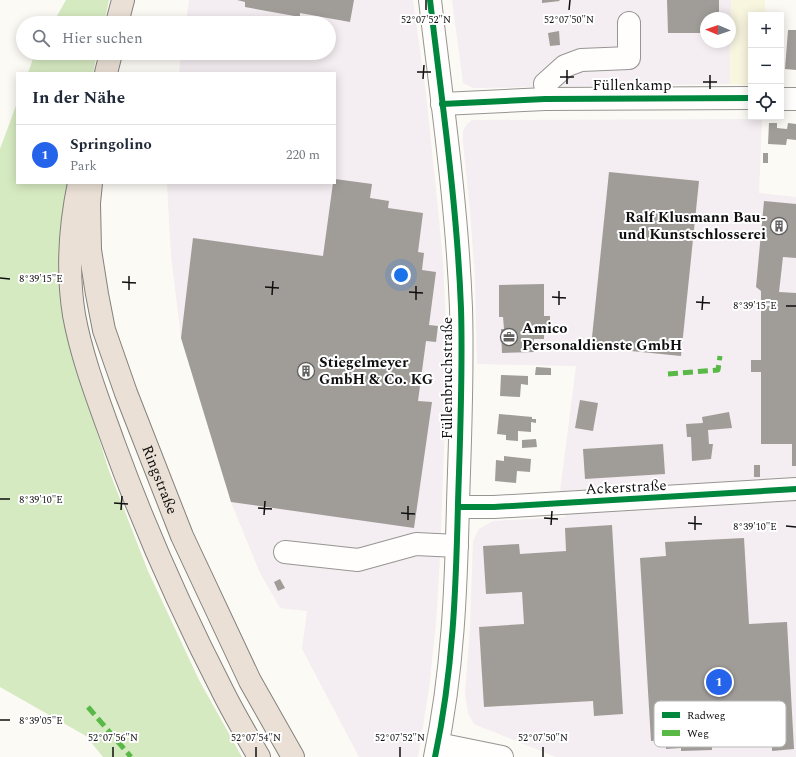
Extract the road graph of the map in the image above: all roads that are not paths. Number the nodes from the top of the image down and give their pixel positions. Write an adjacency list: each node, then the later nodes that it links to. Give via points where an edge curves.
1 (123, 0): 3 (highway)
2 (430, 0): 11 (street, Füllenbruchstraße)
3 (119, 16)
4 (629, 23): 7 (street, via 629,58 581,60 565,66)
5 (109, 60): 6 (highway)
6 (106, 72)
7 (545, 84)
8 (748, 98): 11 (street, Füllenkamp, via 545,99)
9 (784, 99): 10 (street)
10 (796, 99)
11 (442, 104): 15 (street, Füllenbruchstraße, via 455,217 461,307)
12 (79, 184): 19 (highway, Ringstraße, via 70,247 71,281 74,314 84,355 130,487 159,558 224,694)
13 (91, 184): 20 (highway, Ringstraße, via 90,250 95,280 104,330 126,393 182,536 250,681)
14 (796, 489): 15 (street, Ackerstraße)
15 (458, 507): 16 (street, Füllenbruchstraße)
16 (457, 546): 17 (street, via 416,544 358,560); 18 (street, Füllenbruchstraße, via 448,683)
17 (285, 552)
18 (436, 751): 21 (street)
19 (259, 757)
20 (293, 757)
21 (502, 757)

